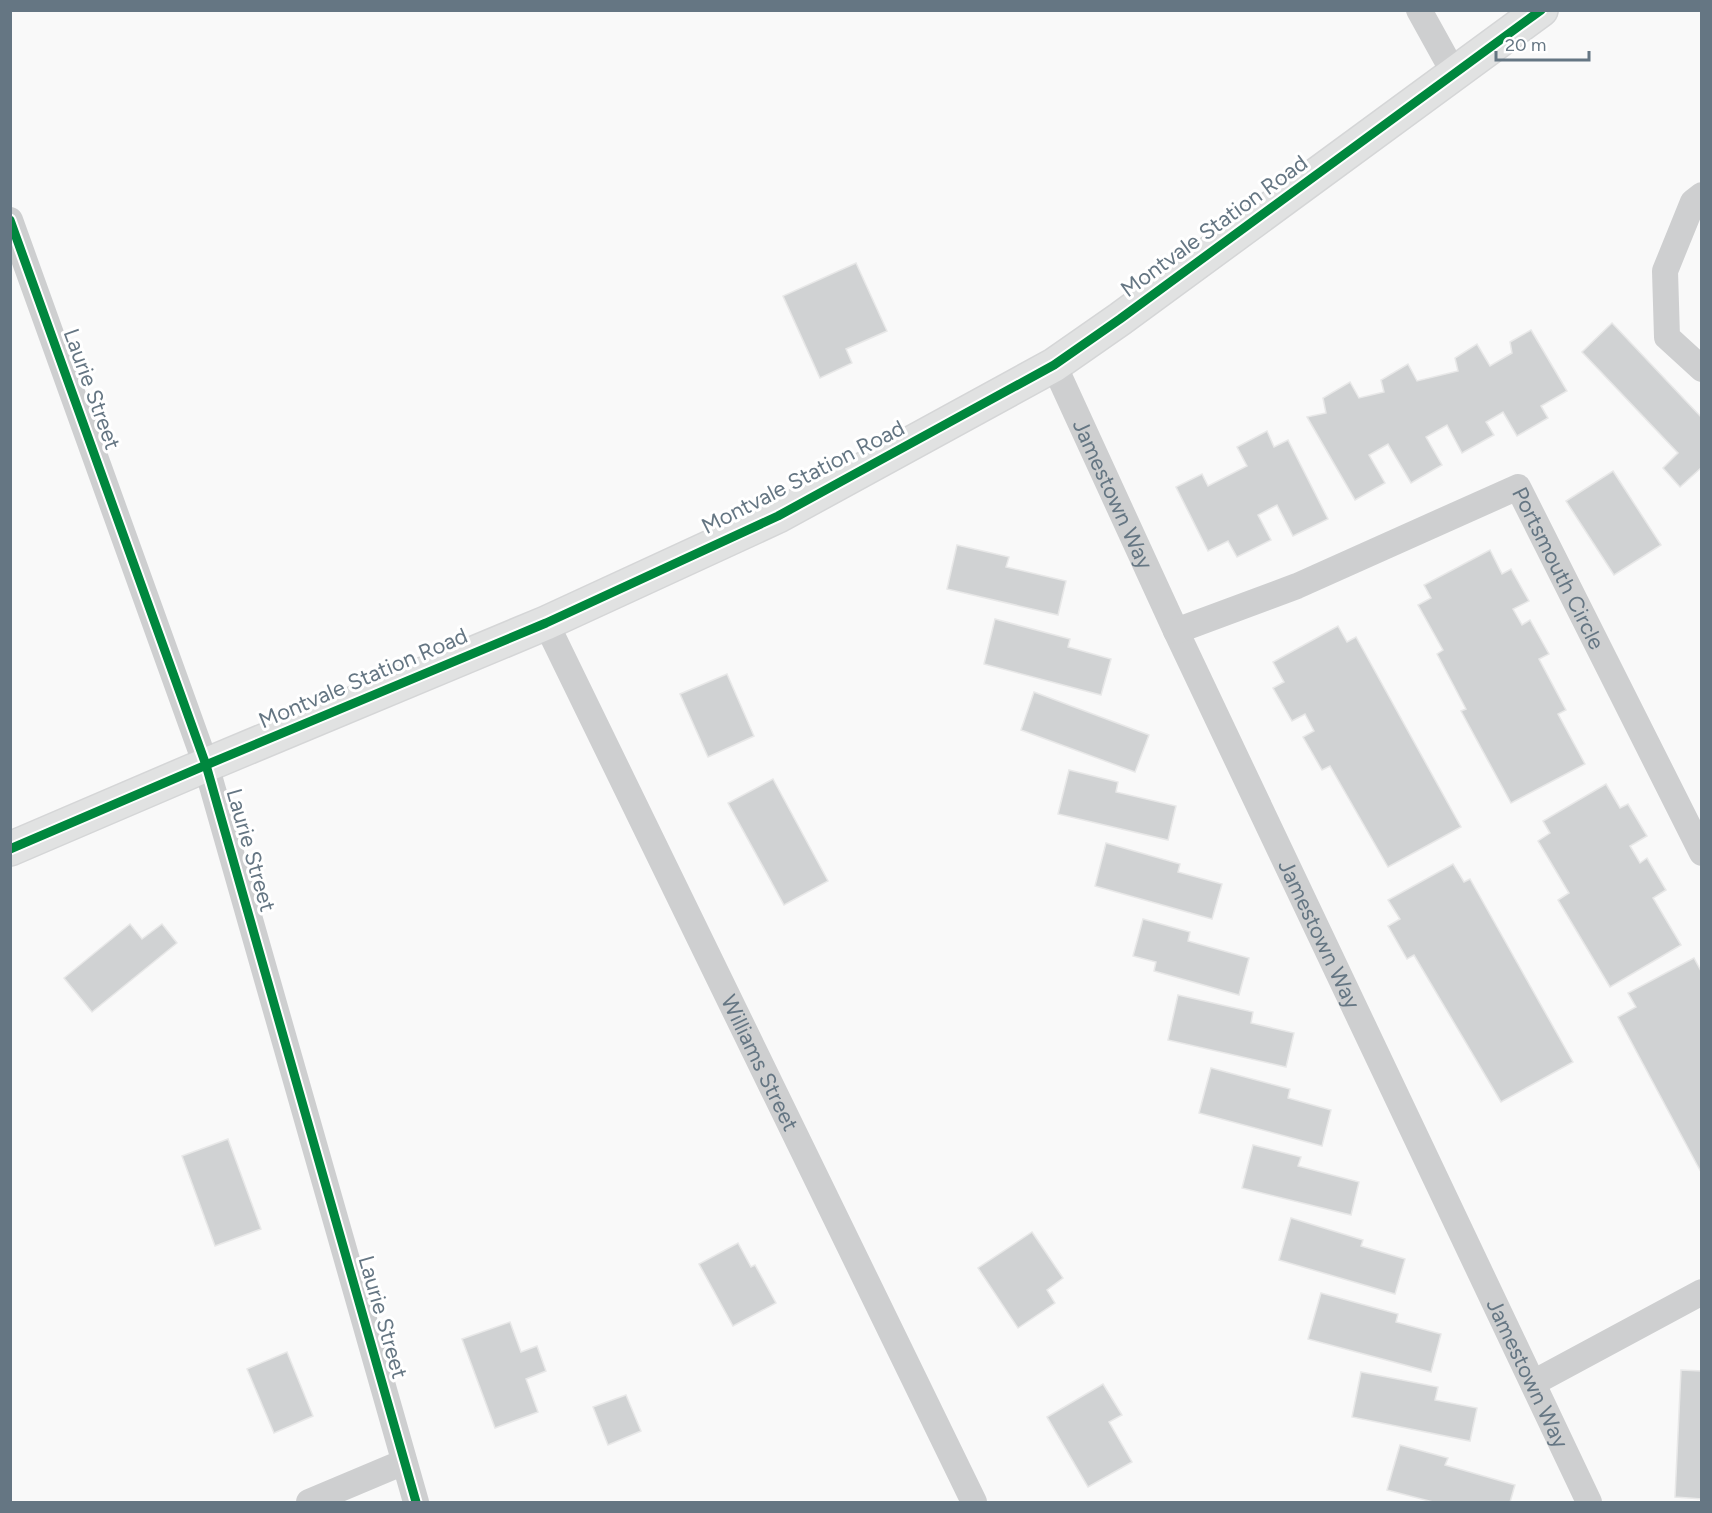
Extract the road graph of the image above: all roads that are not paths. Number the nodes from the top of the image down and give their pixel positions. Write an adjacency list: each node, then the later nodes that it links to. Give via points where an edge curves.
1 (1419, 10): 3 (street)
2 (1541, 10): 3 (street, Montvale Station Road)
3 (1455, 75): 6 (street, Montvale Station Road)
4 (1701, 195): 7 (street, via 1694,202 1665,271 1667,337)
5 (10, 220): 10 (street, Laurie Street)
6 (1054, 365): 8 (street, Montvale Station Road, via 778,516); 9 (street, Jamestown Way)
7 (1701, 369)
8 (546, 623): 10 (street, Montvale Station Road); 18 (street, Williams Street)
9 (1176, 631): 12 (street, Portsmouth Circle, via 1297,586 1518,488); 14 (street, Jamestown Way)
10 (206, 765): 11 (street, Montvale Station Road); 15 (street, Laurie Street)
11 (10, 849)
12 (1701, 853)
13 (1701, 1292): 14 (street)
14 (1533, 1383): 19 (street, Jamestown Way)
15 (404, 1462): 16 (street); 17 (street, Laurie Street)
16 (309, 1503)
17 (416, 1503)
18 (974, 1503)
19 (1589, 1503)

